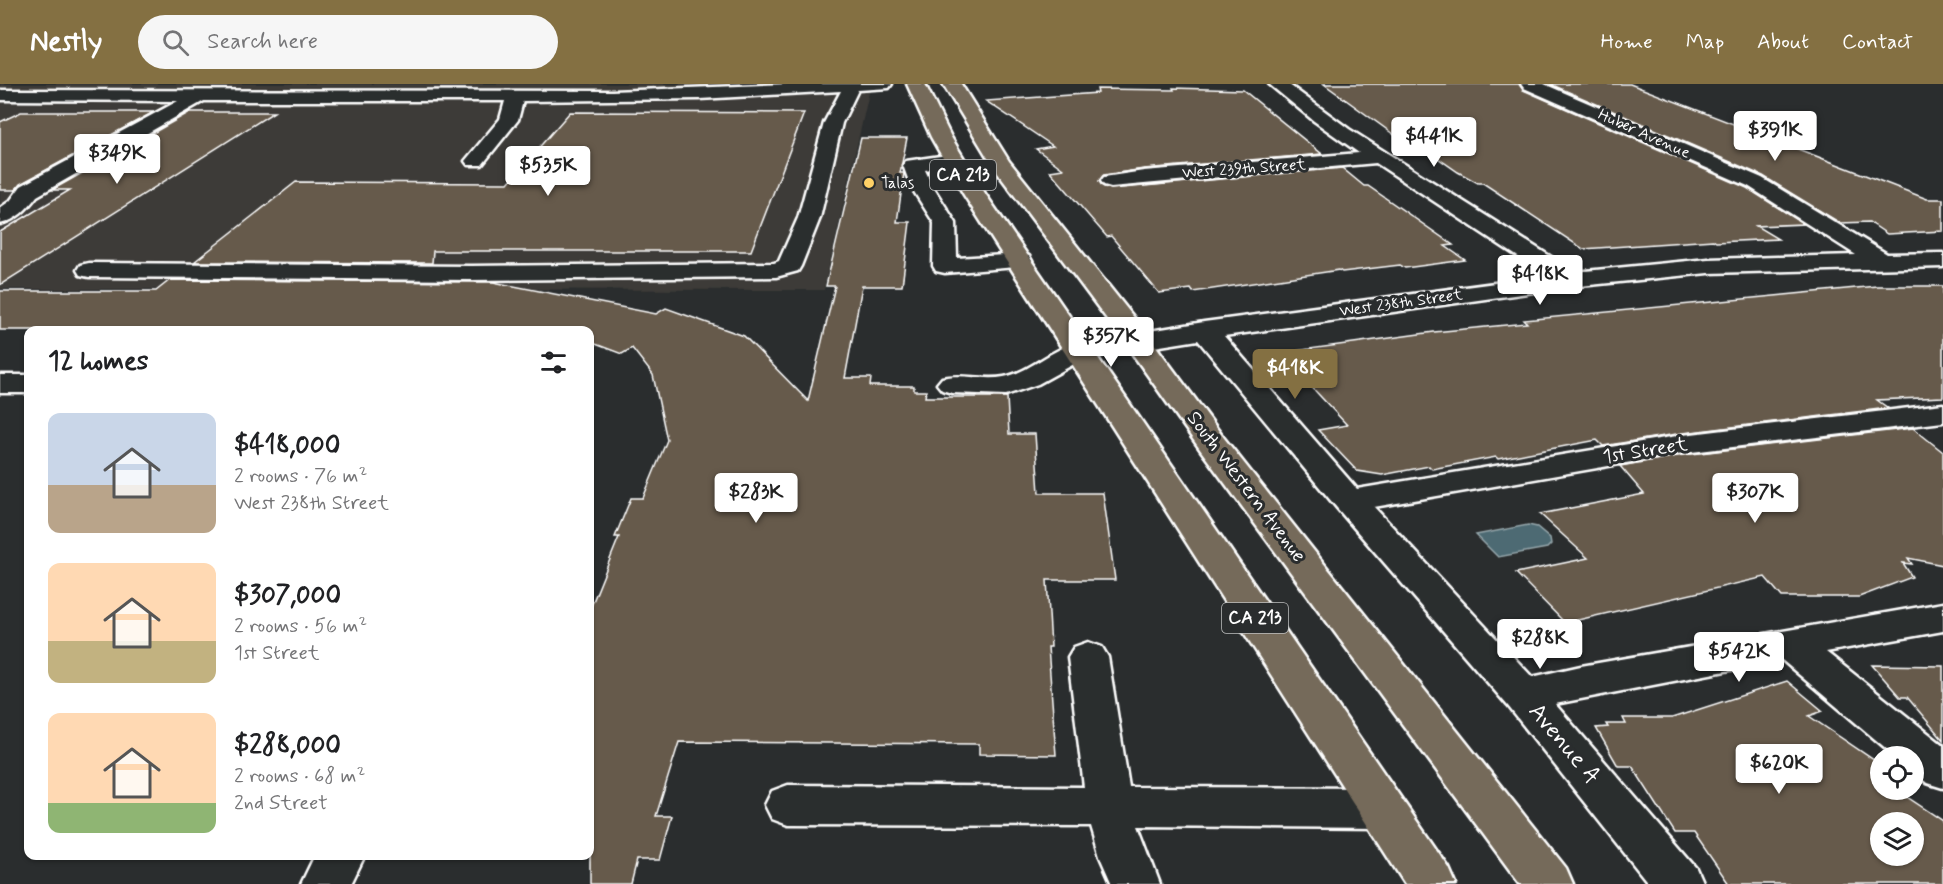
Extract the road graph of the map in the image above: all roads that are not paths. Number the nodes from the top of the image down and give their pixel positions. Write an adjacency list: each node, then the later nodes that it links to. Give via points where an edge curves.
1 (67, 84): 15 (street)
2 (248, 84): 17 (street)
3 (883, 84): 8 (street)
4 (916, 84): 21 (main road, CA 213)
5 (952, 84): 31 (main road, South Western Avenue / CA 213, via 1001,164)
6 (1278, 84): 20 (street, via 1314,115)
7 (1530, 84): 25 (street, Huber Avenue, via 1755,182)
8 (852, 86): 9 (street); 28 (street, via 833,123 805,228 789,266 776,270)
9 (765, 87): 10 (street)
10 (700, 89): 12 (street)
11 (416, 90): 17 (street); 18 (street)
12 (634, 90): 18 (street)
13 (0, 94): 14 (street)
14 (25, 94): 15 (street); 19 (street)
15 (45, 94): 16 (street)
16 (201, 95): 17 (street); 24 (street, via 29,191 18,206)
17 (230, 95)
18 (516, 95): 22 (street, via 509,120)
19 (0, 107)
20 (1378, 157): 23 (street, West 239th Street); 29 (street)
21 (954, 160): 27 (main road, CA 213); 27 (street, via 913,165 945,223 945,276)
22 (475, 161)
23 (1111, 182)
24 (0, 217)
25 (1880, 260): 26 (street, West 238th Street); 29 (street, West 238th Street, via 1708,266)
26 (1943, 260)
27 (1020, 261): 32 (main road, CA 213)
28 (89, 270)
29 (1570, 280): 30 (street, West 238th Street)
30 (1204, 330): 31 (street, West 238th Street); 37 (street, Avenue A)
31 (1137, 340): 32 (street, West 238th Street); 50 (main road, South Western Avenue / CA 213, via 1212,445)
32 (1077, 351): 35 (street, West 238th Street, via 1006,386); 45 (main road, CA 213)
33 (0, 384): 34 (street)
34 (24, 384)
35 (952, 384)
36 (1943, 413): 37 (street, 1st Street, via 1683,444)
37 (1349, 501): 41 (street, Avenue A)
38 (1943, 617): 39 (street)
39 (1790, 645): 41 (street); 42 (street)
40 (1088, 657): 44 (street)
41 (1523, 695): 51 (street, Avenue A)
42 (1943, 770)
43 (788, 805): 44 (street)
44 (1110, 806): 45 (street); 48 (street)
45 (1381, 808): 49 (main road, CA 213)
46 (338, 860): 47 (street)
47 (325, 884)
48 (1136, 884)
49 (1432, 884)
50 (1549, 884)
51 (1679, 884)

